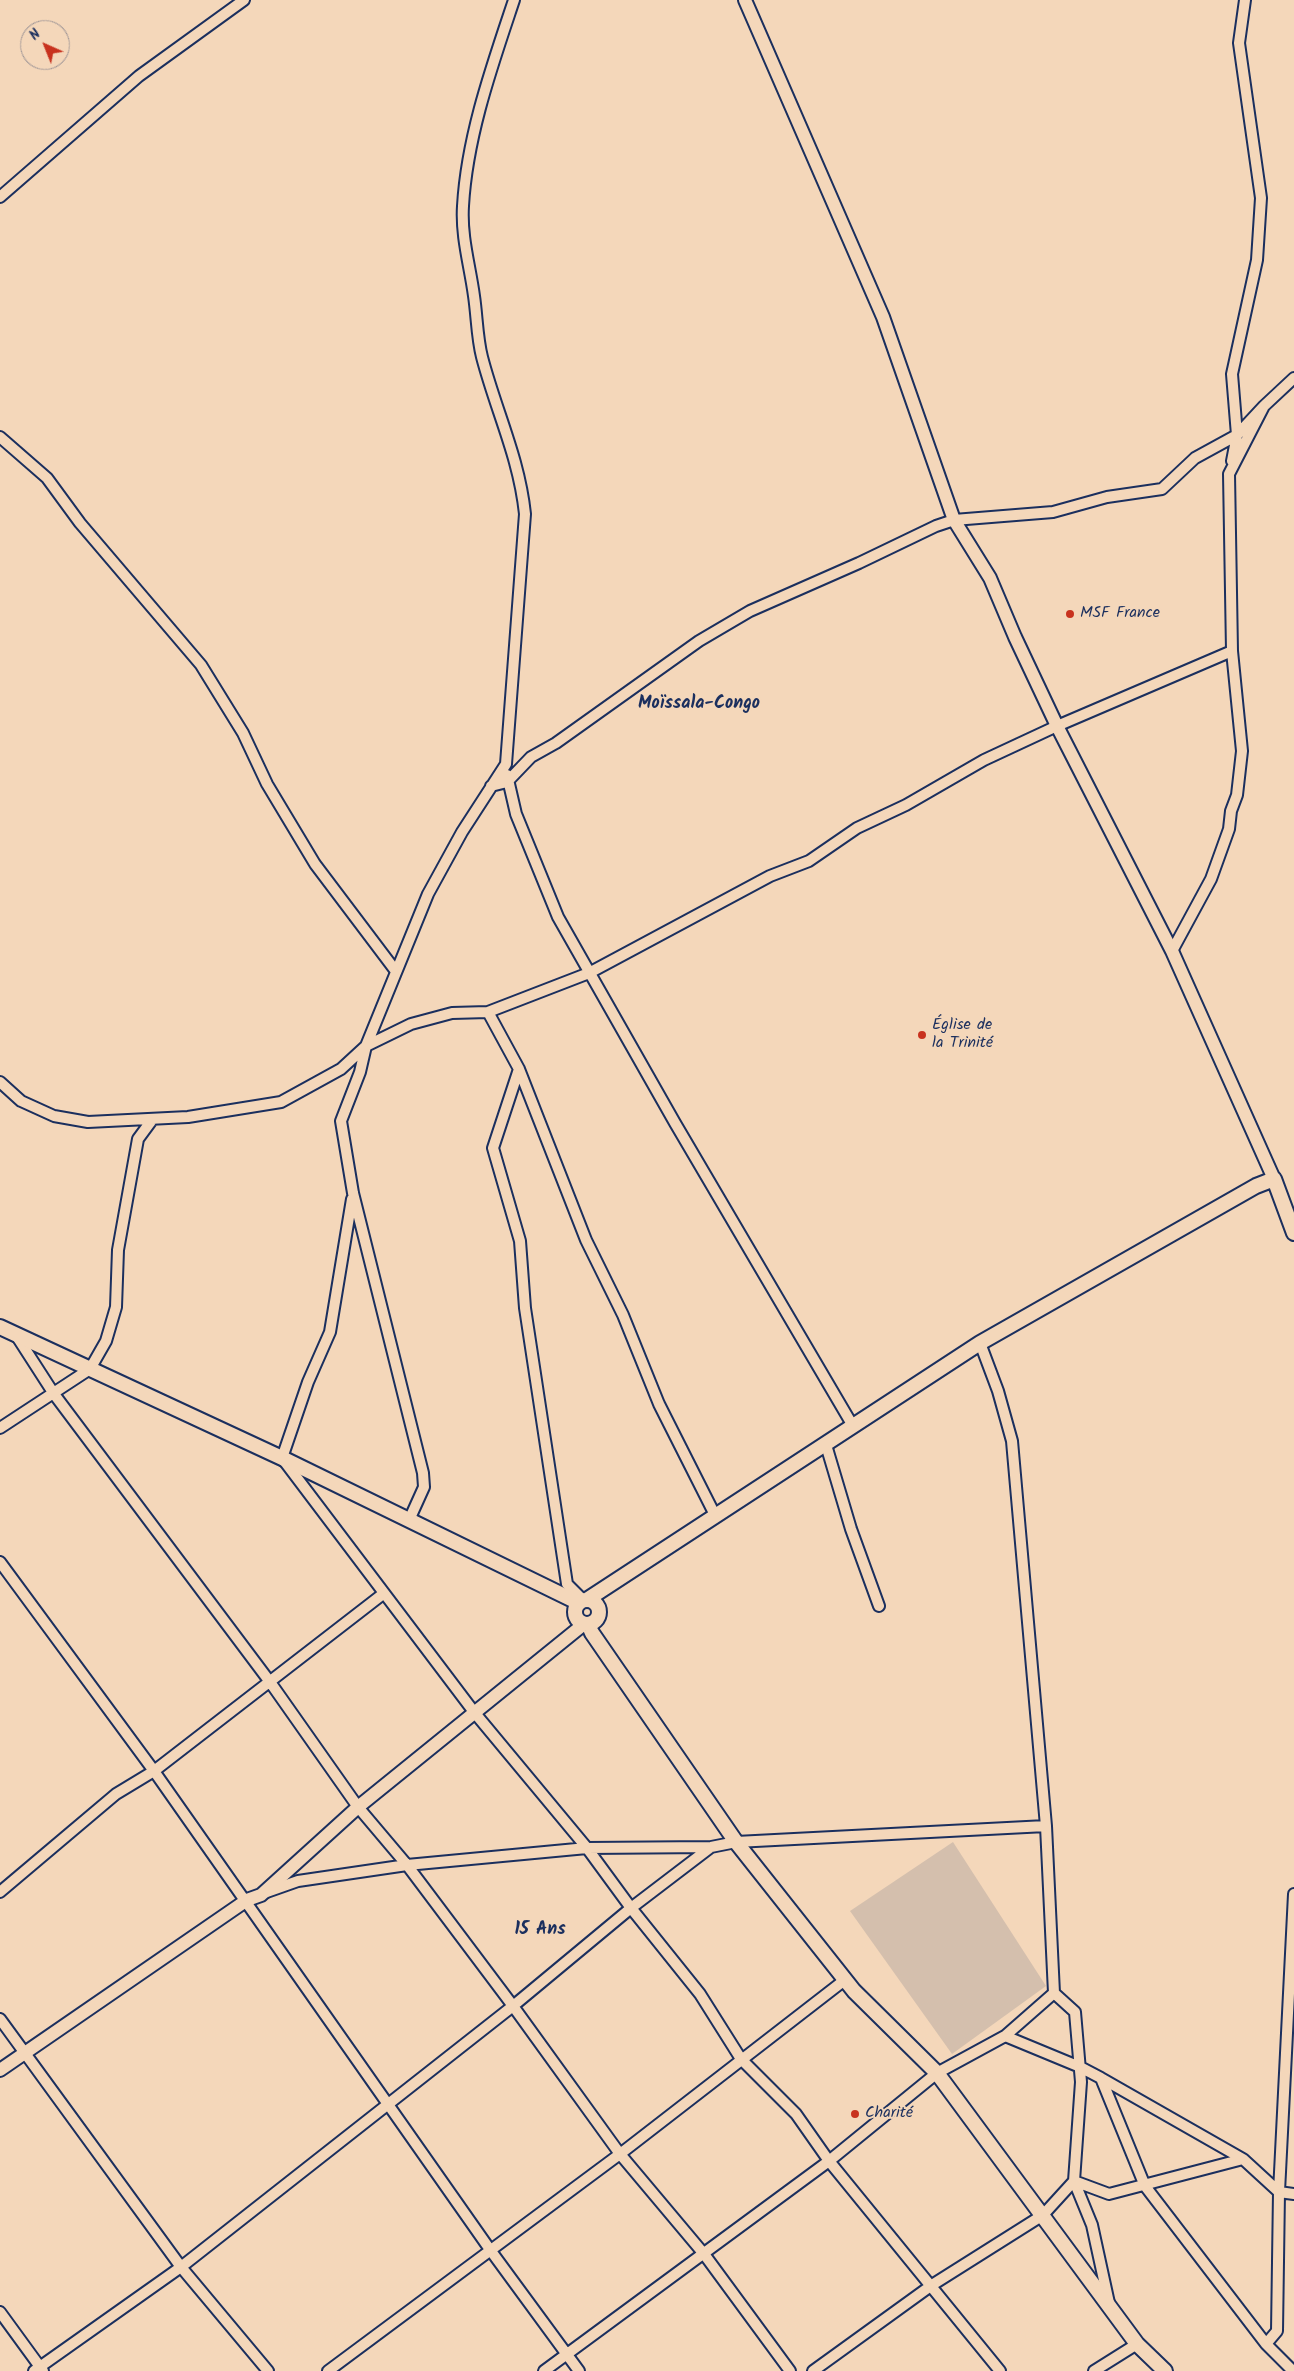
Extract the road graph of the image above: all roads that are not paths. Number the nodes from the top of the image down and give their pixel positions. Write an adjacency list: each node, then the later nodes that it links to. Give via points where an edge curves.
1 (244, 0): 5 (street, via 140,76)
2 (514, 0): 14 (street, via 481,107 463,206 464,241 482,355 516,459 526,514)
3 (746, 0): 11 (street, via 883,317)
4 (1245, 0): 8 (street, via 1239,43 1262,198 1257,260 1232,374)
5 (0, 197)
6 (1294, 378): 7 (street)
7 (1264, 406): 8 (street); 10 (street)
8 (1237, 435): 10 (street); 11 (street, via 1195,458 1162,489 1107,497 1054,512)
9 (0, 437): 18 (street, via 47,478 80,523 201,665 243,733 268,784 315,864)
10 (1229, 474): 12 (street)
11 (954, 520): 13 (street, via 990,578); 15 (street, via 727,624 531,757)
12 (1232, 651): 13 (street); 17 (street, via 1242,751 1237,794 1230,811 1229,829 1211,879)
13 (1057, 726): 17 (street); 19 (street, via 984,760 906,805 857,828 809,861 770,876)
14 (506, 764): 15 (street); 16 (street)
15 (508, 782): 16 (street); 19 (street, via 532,858 558,918)
16 (491, 786): 18 (street, via 428,894)
17 (1172, 951): 25 (street)
18 (395, 970): 21 (street)
19 (589, 973): 20 (street); 33 (street)
20 (488, 1012): 21 (street, via 452,1013 411,1024); 22 (street)
21 (366, 1046): 24 (street, via 341,1069 281,1102); 26 (street, via 360,1072 341,1121)
22 (519, 1069): 37 (street, via 586,1240 623,1315 660,1404); 41 (street, via 493,1148 520,1240 524,1308 567,1584)
23 (0, 1082): 24 (street, via 21,1101 54,1116 88,1122)
24 (152, 1120): 31 (street, via 138,1139 118,1250 116,1307 106,1341)
25 (1274, 1179): 27 (main road); 30 (main road, via 1220,1206)
26 (353, 1194): 36 (street, via 330,1332 308,1382); 38 (street, via 423,1473 424,1487)
27 (1294, 1233)
28 (0, 1327): 29 (main road)
29 (16, 1334): 31 (main road); 32 (street)
30 (980, 1343): 33 (main road); 48 (street, via 1012,1441)
31 (90, 1369): 32 (street); 36 (main road)
32 (54, 1394): 34 (street); 44 (street)
33 (853, 1426): 35 (main road)
34 (0, 1428)
35 (826, 1445): 37 (main road); 42 (street, via 851,1529)
36 (282, 1458): 38 (main road); 40 (street)
37 (715, 1514): 41 (main road)
38 (410, 1518): 41 (main road)
39 (0, 1562): 46 (street)
40 (383, 1594): 44 (street); 45 (street)
41 (583, 1601): 43 (main road, via 575,1612 579,1621); 43 (main road, via 598,1605 600,1612 594,1622)
42 (879, 1606)
43 (586, 1624): 45 (street); 49 (main road)
44 (270, 1682): 46 (street); 47 (street)
45 (474, 1712): 47 (street); 51 (street)
46 (154, 1771): 53 (street, via 116,1794); 56 (street)
47 (358, 1806): 52 (street); 55 (street)
48 (1046, 1826): 49 (street); 59 (street)
49 (736, 1842): 50 (street); 58 (main road)
50 (711, 1846): 51 (street); 57 (street)
51 (587, 1848): 52 (street); 57 (street)
52 (407, 1865): 55 (street, via 298,1881); 60 (street)
53 (0, 1892)
54 (1294, 1894): 75 (street)
55 (261, 1895): 56 (street)
56 (247, 1900): 63 (street); 69 (street)
57 (631, 1908): 60 (street); 64 (street, via 700,1994)
58 (846, 1979): 64 (street); 67 (main road, via 854,1991)
59 (1054, 1993): 62 (street); 65 (street, via 1076,2012)
60 (513, 2006): 69 (street); 70 (street)
61 (0, 2018): 63 (street)
62 (1005, 2036): 65 (street); 67 (street)
63 (24, 2052): 66 (street); 80 (street)
64 (741, 2060): 70 (street); 72 (street, via 796,2114)
65 (1080, 2067): 68 (street); 73 (street)
66 (0, 2070)
67 (937, 2073): 72 (street); 77 (main road)
68 (1101, 2078): 71 (street); 74 (street)
69 (388, 2103): 78 (street); 80 (street)
70 (620, 2154): 78 (street); 79 (street)
71 (1243, 2160): 74 (street); 75 (street)
72 (829, 2161): 79 (street); 81 (street)
73 (1074, 2181): 74 (street, via 1109,2194); 77 (street); 82 (street, via 1092,2225)
74 (1145, 2186): 85 (street)
75 (1280, 2192): 76 (street); 85 (street, via 1277,2331)
76 (1294, 2194)
77 (1043, 2215): 81 (street); 82 (main road)
78 (491, 2251): 86 (street); 90 (street)
79 (704, 2254): 86 (street); 93 (street)
80 (181, 2267): 88 (street); 89 (street)
81 (932, 2285): 94 (street); 95 (street)
82 (1110, 2306): 84 (main road)
83 (0, 2312): 88 (street)
84 (1137, 2344): 96 (street); 97 (main road)
85 (1266, 2344): 87 (street)
86 (567, 2354): 91 (street); 92 (street)
87 (1288, 2369)
88 (38, 2370)
89 (268, 2371)
90 (328, 2371)
91 (544, 2371)
92 (579, 2371)
93 (790, 2371)
94 (813, 2371)
95 (1000, 2371)
96 (1094, 2371)
97 (1165, 2371)

